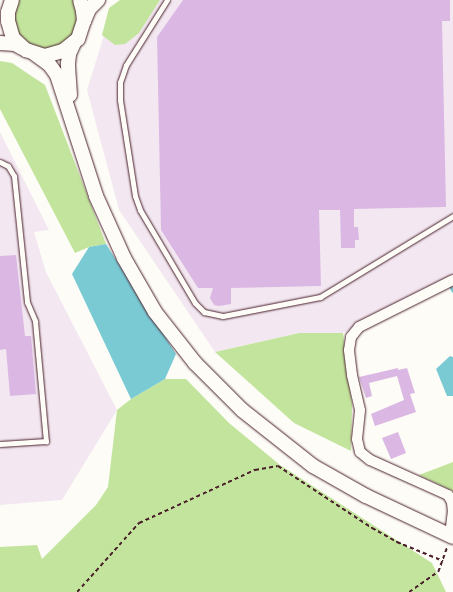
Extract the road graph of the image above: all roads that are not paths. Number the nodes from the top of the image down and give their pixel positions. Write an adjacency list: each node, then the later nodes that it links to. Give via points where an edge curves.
1 (80, 0): 5 (main road)
2 (98, 0): 5 (main road, via 89,9)
3 (166, 0): 13 (lane, via 126,64 120,82 120,100 140,210 194,303 204,312 223,316 320,297)
4 (10, 6): 6 (main road); 9 (main road, via 10,30)
5 (84, 21): 7 (main road)
6 (0, 26)
7 (75, 42): 10 (main road, via 59,53 45,56); 11 (main road, via 69,54 68,71 70,97)
8 (0, 43): 9 (main road)
9 (22, 48): 10 (main road)
10 (35, 54): 11 (main road, via 46,60 55,71)
11 (79, 139): 16 (main road, via 96,196 132,274 155,312 188,355 218,388 286,445 344,478)
12 (0, 162): 15 (lane, via 8,166 14,176 27,302 35,321 46,441)
13 (453, 216)
14 (453, 280): 16 (street, via 360,327 351,337 349,350 360,410 357,439 360,452 370,460 448,494 452,506)
15 (0, 444)
16 (452, 531)

